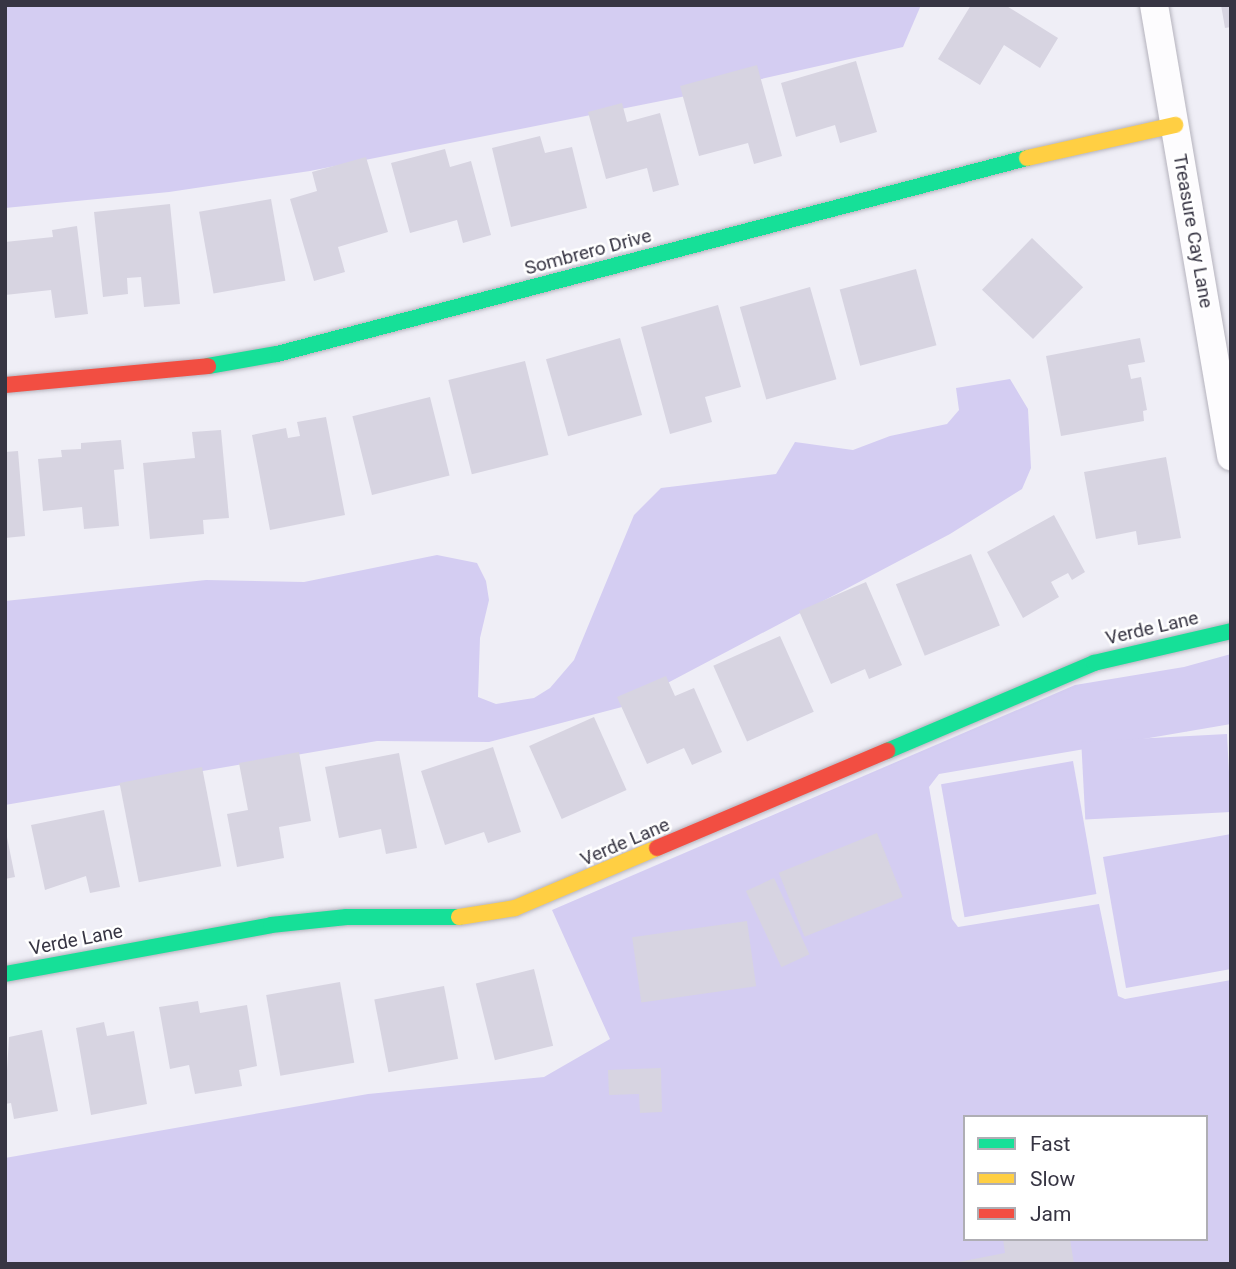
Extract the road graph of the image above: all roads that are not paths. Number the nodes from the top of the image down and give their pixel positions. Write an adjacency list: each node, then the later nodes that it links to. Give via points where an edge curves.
1 (1154, 5): 2 (street, Treasure Cay Lane)
2 (1175, 125): 3 (street, Sombrero Drive, via 1002,164 277,354 211,366); 4 (street, Treasure Cay Lane)
3 (5, 385)
4 (1231, 456)
5 (1231, 631): 6 (street, Verde Lane, via 1094,663 515,908 444,919 296,921)
6 (5, 974)

